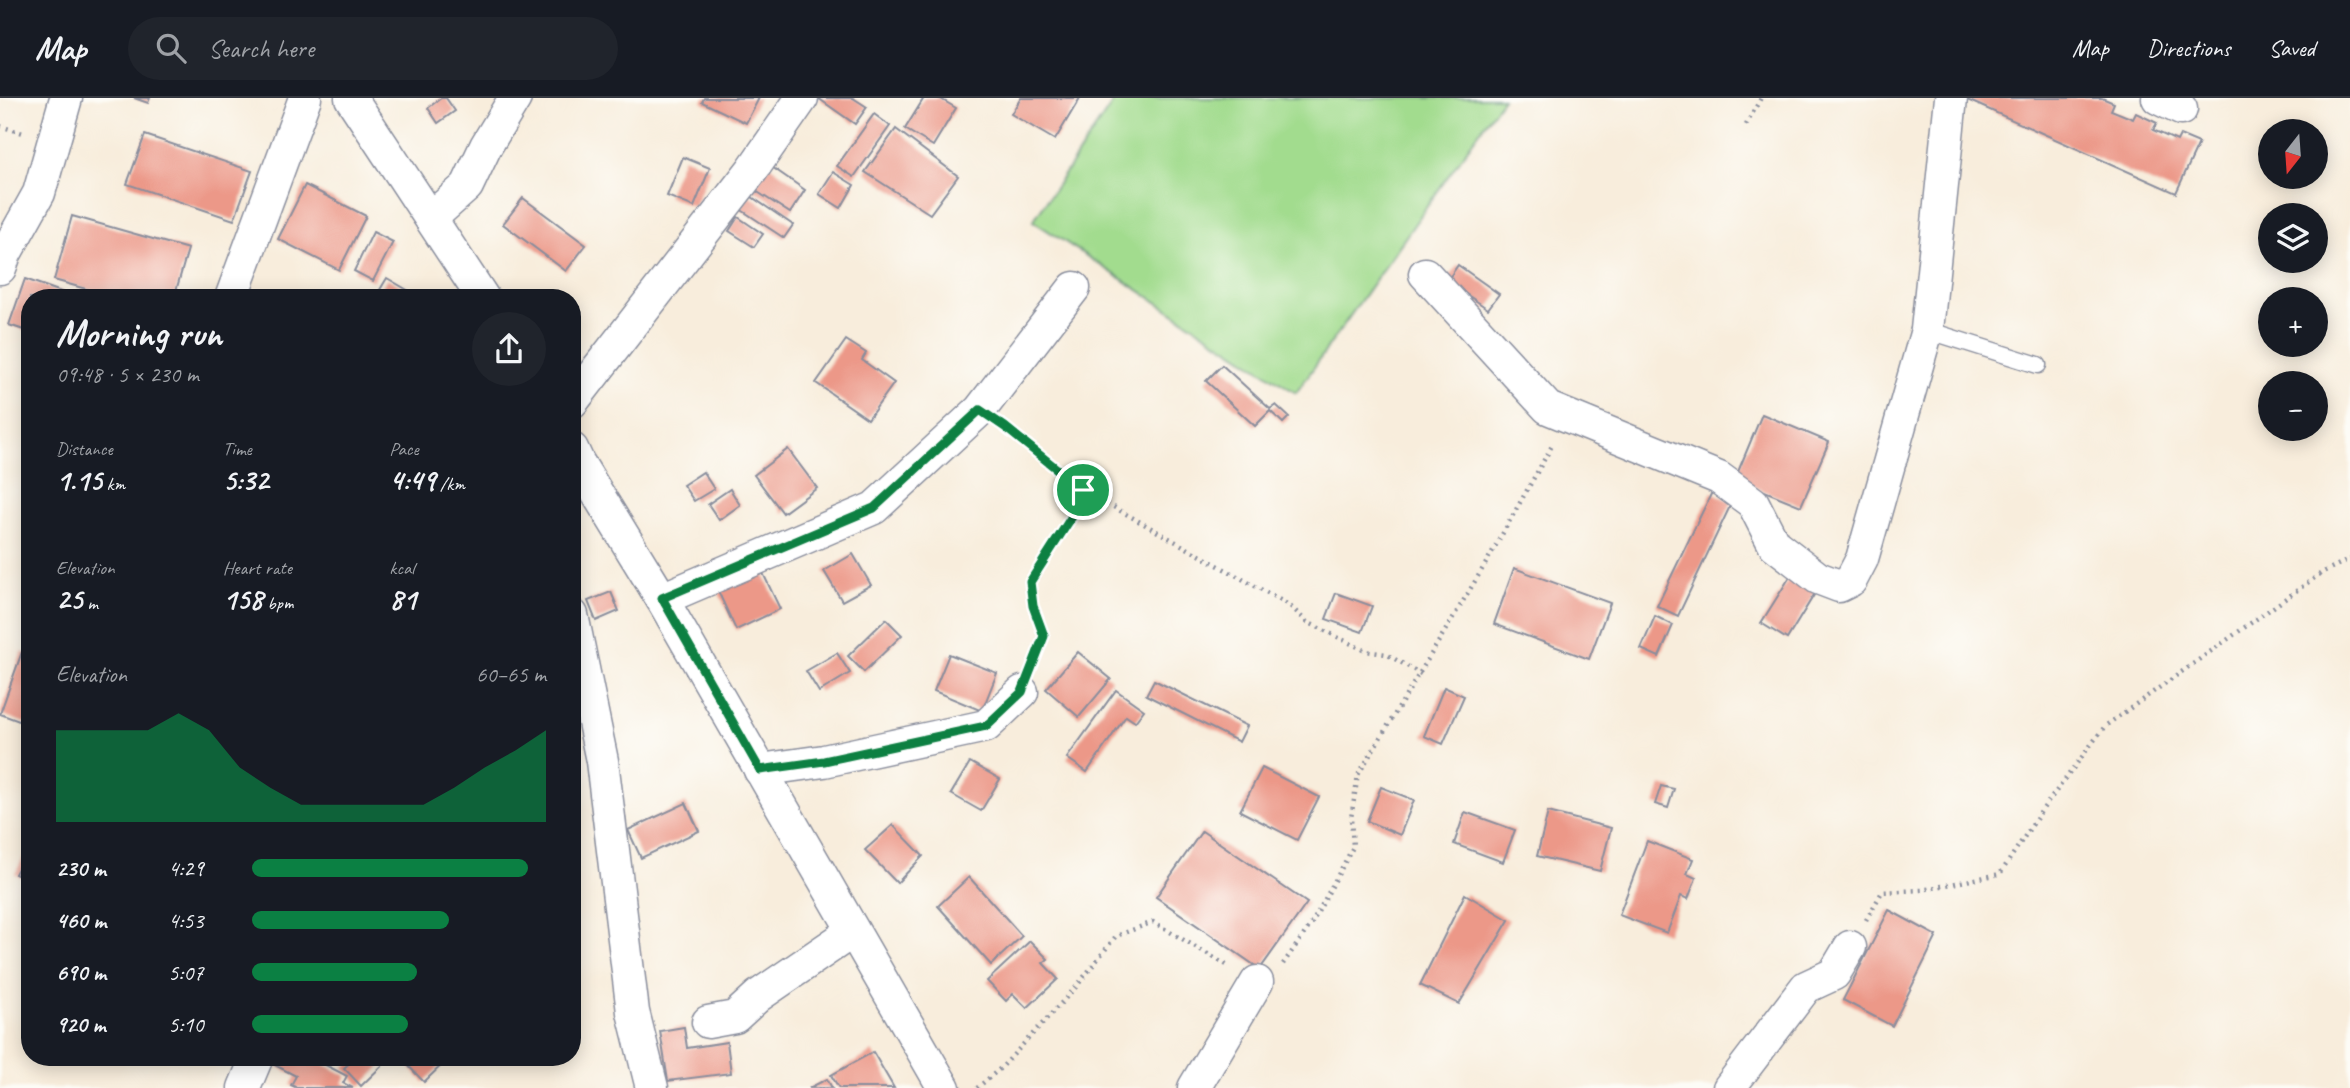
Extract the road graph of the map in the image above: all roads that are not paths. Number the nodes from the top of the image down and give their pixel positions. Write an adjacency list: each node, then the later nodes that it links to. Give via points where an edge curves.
1 (66, 98): 8 (street, via 39,193)
2 (305, 98): 11 (street)
3 (351, 98): 7 (street)
4 (515, 98): 7 (street, via 467,186)
5 (802, 98): 15 (street, via 752,170)
6 (1951, 98): 13 (street)
7 (431, 218): 12 (street)
8 (2, 261)
9 (1425, 274): 13 (street, via 1548,408 1718,478 1753,503 1774,544 1818,578 1839,586 1851,580 1862,559)
10 (1074, 288): 17 (street, via 980,410 874,508)
11 (235, 289)
12 (477, 289)
13 (1927, 330): 14 (lane)
14 (2038, 365)
15 (581, 390)
16 (581, 467): 17 (street)
17 (662, 598): 20 (street)
18 (581, 659): 27 (street, via 602,761 633,1012)
19 (1022, 692): 20 (street, via 986,726)
20 (760, 770): 21 (street)
21 (853, 931): 24 (street, via 735,1017); 28 (street)
22 (1850, 947): 30 (street, via 1834,974 1806,987)
23 (1257, 982): 29 (street)
24 (708, 1022)
25 (253, 1066): 26 (street)
26 (244, 1088)
27 (652, 1088)
28 (944, 1088)
29 (1194, 1088)
30 (1729, 1088)

